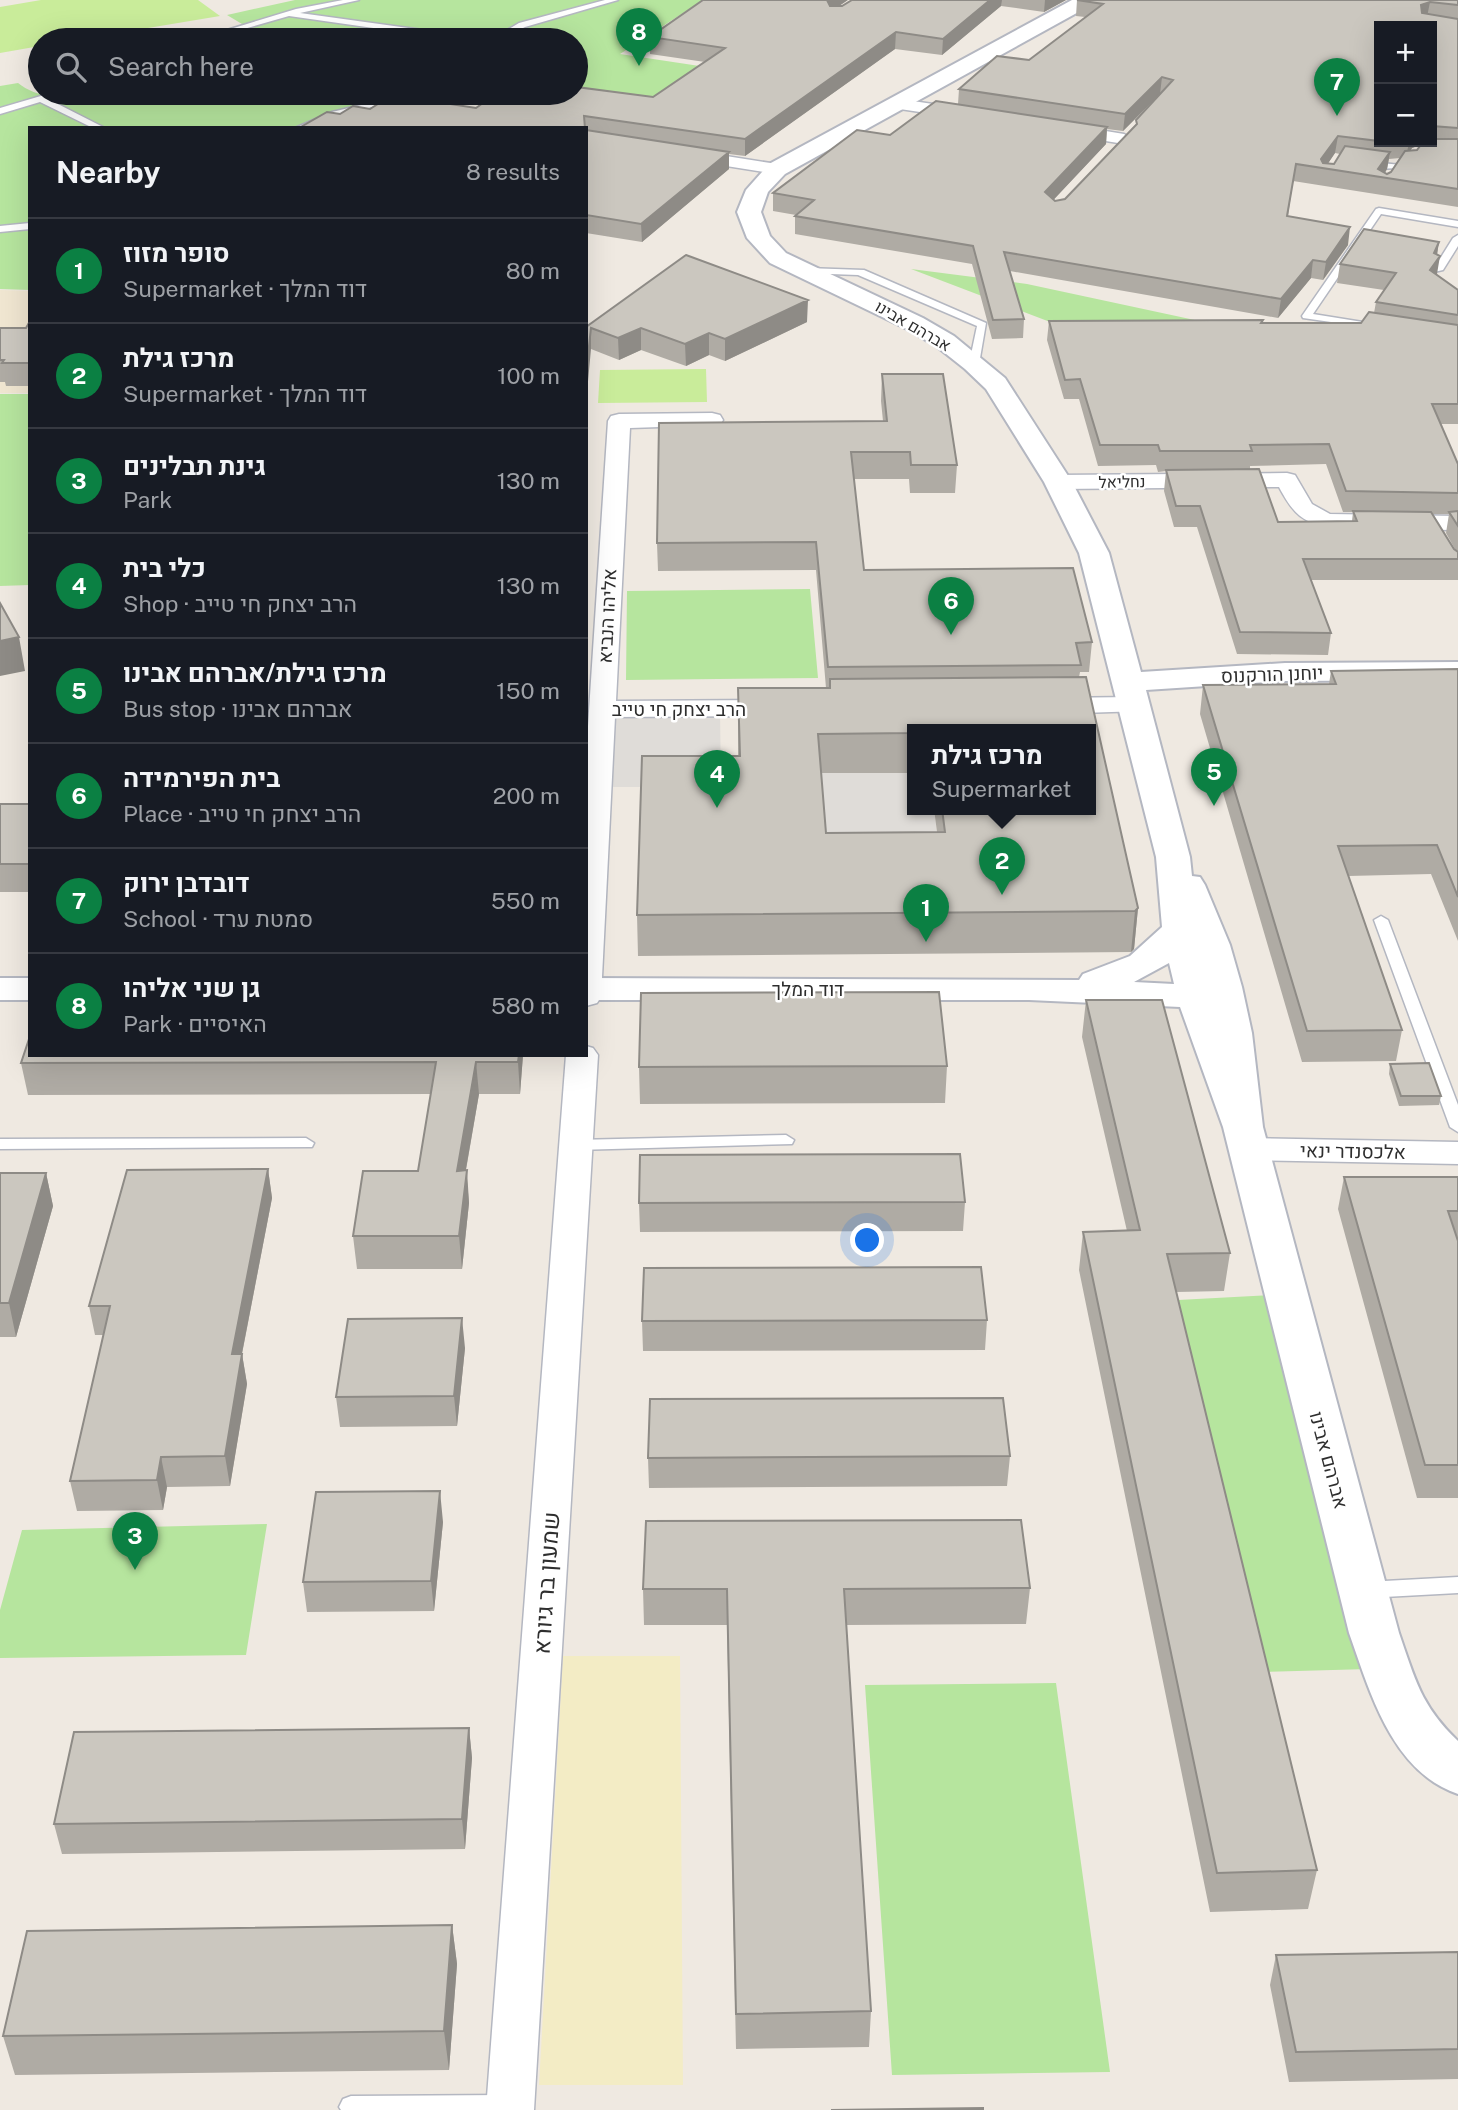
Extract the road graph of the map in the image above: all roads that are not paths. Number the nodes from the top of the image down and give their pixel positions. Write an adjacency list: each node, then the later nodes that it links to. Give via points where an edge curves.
1 (355, 0): 4 (lane)
2 (614, 0): 7 (lane)
3 (1086, 0): 9 (street, אברהם אבינו)
4 (288, 14): 5 (lane); 6 (lane)
5 (240, 28)
6 (399, 28)
7 (517, 28)
8 (28, 104): 12 (lane)
9 (899, 104): 13 (street); 22 (street, אברהם אבינו)
10 (54, 105): 14 (lane)
11 (372, 105): 15 (lane)
12 (0, 111)
13 (988, 118)
14 (98, 126)
15 (304, 126)
16 (1050, 127): 19 (street, via 1128,135)
17 (1423, 149): 21 (lane, via 1411,163)
18 (674, 153): 22 (street)
19 (1108, 156)
20 (1359, 162): 21 (lane)
21 (1397, 166): 23 (lane)
22 (777, 169): 29 (street, אברהם אבינו, via 752,200 751,224 778,258)
23 (1390, 176)
24 (1458, 224): 30 (lane, via 1379,211 1307,316 1384,329)
25 (28, 226): 26 (lane)
26 (0, 229)
27 (1458, 238): 28 (lane)
28 (1438, 270)
29 (806, 271): 31 (street, אברהם אבינו, via 914,323); 31 (lane, via 860,272 982,325)
30 (1318, 330)
31 (974, 364): 33 (street, אברהם אבינו, via 996,384)
32 (712, 420): 39 (street, אליהו הנביא, via 619,421)
33 (1058, 482): 34 (street, נחליאל, via 1287,480 1304,512 1318,519); 36 (street, אברהם אבינו, via 1094,553)
34 (1442, 527)
35 (1458, 671): 36 (street, יוחנן הורקנוס, via 1285,672)
36 (1130, 694): 37 (street); 40 (street, אברהם אבינו)
37 (1023, 706)
38 (803, 708): 39 (street, הרב יצחק חי טייב)
39 (602, 709): 43 (street, אליהו הנביא)
40 (1173, 858): 42 (street, אברהם אבינו); 45 (street, אברהם אבינו, via 1212,944)
41 (1381, 920): 51 (lane)
42 (1179, 930): 44 (street, via 1150,961); 45 (street, אברהם אבינו)
43 (588, 970)
44 (1089, 987): 45 (street, דוד המלך); 48 (street, דוד המלך); 49 (street, via 1161,1020)
45 (1203, 988): 49 (street, אברהם אבינו); 52 (street, אברהם אבינו, via 1234,1044)
46 (0, 989): 47 (street)
47 (28, 989)
48 (588, 989)
49 (1213, 1055): 52 (street, אברהם אבינו)
50 (582, 1057): 56 (street, שמעון בר גיורא)
51 (1458, 1127)
52 (1246, 1138): 57 (street, אלכסנדר ינאי); 59 (street, אברהם אבינו)
53 (786, 1140): 56 (lane)
54 (306, 1143): 55 (lane)
55 (0, 1144)
56 (576, 1145): 62 (street, שמעון בר גיורא)
57 (1458, 1153)
58 (1458, 1585): 59 (lane)
59 (1363, 1590): 60 (street, אברהם אבינו, via 1397,1698 1418,1735)
60 (1458, 1773)
61 (351, 2107): 62 (lane)
62 (510, 2108)

